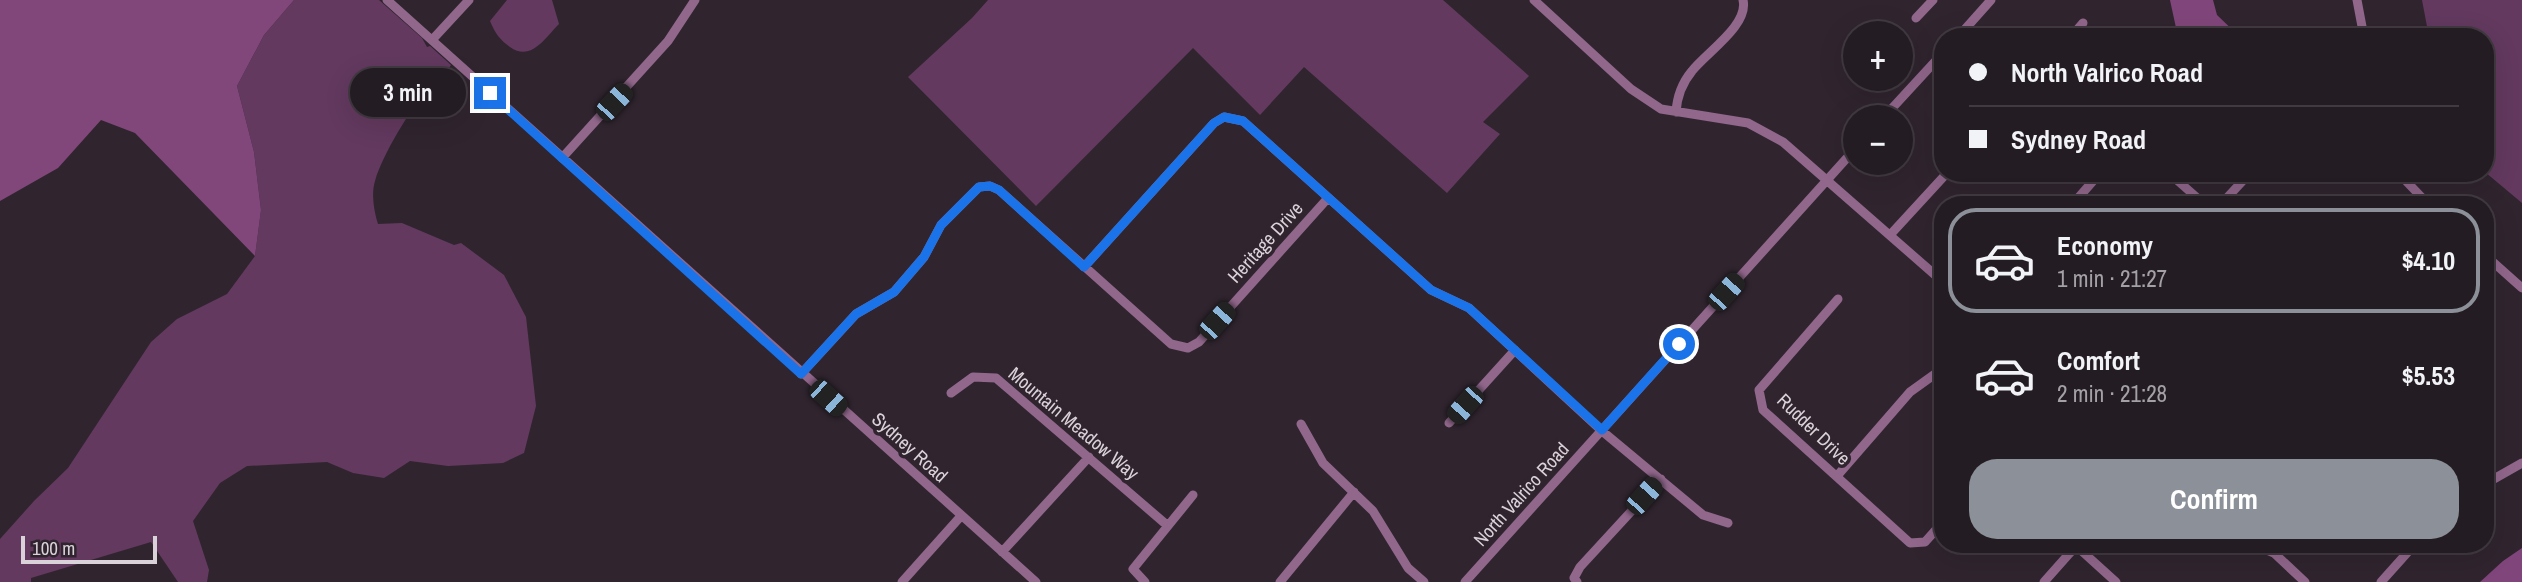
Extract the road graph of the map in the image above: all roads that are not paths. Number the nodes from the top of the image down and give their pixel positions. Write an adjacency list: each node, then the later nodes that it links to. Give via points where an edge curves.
1 (387, 0): 14 (street, Sydney Road)
2 (468, 0): 14 (street)
3 (695, 0): 18 (street, via 668,41)
4 (1534, 0): 17 (street, via 1643,99)
5 (1743, 0): 17 (street, via 1744,12 1734,28 1692,71 1680,91)
6 (1934, 0): 9 (street)
7 (1991, 0): 11 (street)
8 (2357, 0): 13 (street)
9 (1916, 18)
10 (2083, 23): 12 (street)
11 (1966, 28)
12 (2079, 28)
13 (2362, 28)
14 (432, 40): 18 (street, Sydney Road)
15 (1934, 63): 16 (street)
16 (1895, 105)
17 (1676, 112): 20 (street, via 1748,122 1783,142)
18 (562, 158): 38 (street, Sydney Road)
19 (1843, 162): 20 (street, North Valrico Road)
20 (1827, 179): 31 (street); 43 (street, North Valrico Road)
21 (1939, 182): 31 (street)
22 (2091, 182): 26 (street)
23 (2179, 182): 27 (street)
24 (2242, 182): 28 (street)
25 (2407, 182): 29 (street)
26 (2080, 196)
27 (2195, 196)
28 (2229, 196)
29 (2420, 196)
30 (1328, 198): 33 (street, Heritage Drive, via 1199,342 1188,348 1171,344); 33 (street, via 1243,121 1224,117); 37 (street, via 1431,290 1469,308)
31 (1890, 235): 34 (street)
32 (2494, 263): 35 (street)
33 (1084, 267): 38 (street, Heritage Drive, via 999,190 979,187 941,225 924,257 894,292 856,314)
34 (1934, 274)
35 (2522, 288)
36 (1838, 299): 46 (street, Rudder Drive, via 1759,390 1763,410)
37 (1515, 350): 41 (street); 43 (street)
38 (801, 374): 51 (street, Sydney Road)
39 (1934, 375): 46 (street, via 1910,392)
40 (951, 393): 44 (street, Mountain Meadow Way, via 973,377 996,378)
41 (1449, 423)
42 (1301, 424): 49 (street, via 1323,463)
43 (1602, 430): 47 (street); 65 (street, North Valrico Road)
44 (1089, 457): 53 (street, Mountain Meadow Way); 55 (street)
45 (2522, 463): 48 (street)
46 (1837, 476): 54 (street, Rudder Drive, via 1910,543 1925,542)
47 (1661, 478): 52 (street, via 1703,515); 66 (street, via 1580,567 1574,578)
48 (2494, 479)
49 (1354, 492): 63 (street); 64 (street, via 1373,511 1408,568)
50 (1193, 495): 53 (street)
51 (961, 516): 55 (street, Sydney Road); 60 (street)
52 (1728, 523)
53 (1168, 526): 62 (street, via 1133,569)
54 (1934, 532)
55 (1002, 552): 61 (street, Sydney Road)
56 (2068, 553): 67 (street)
57 (2084, 553): 68 (street)
58 (2274, 553): 69 (street)
59 (2407, 553): 70 (street)
60 (902, 582)
61 (1035, 582)
62 (1145, 582)
63 (1280, 582)
64 (1424, 582)
65 (1465, 582)
66 (1577, 582)
67 (2044, 582)
68 (2116, 582)
69 (2305, 582)
70 (2381, 582)

